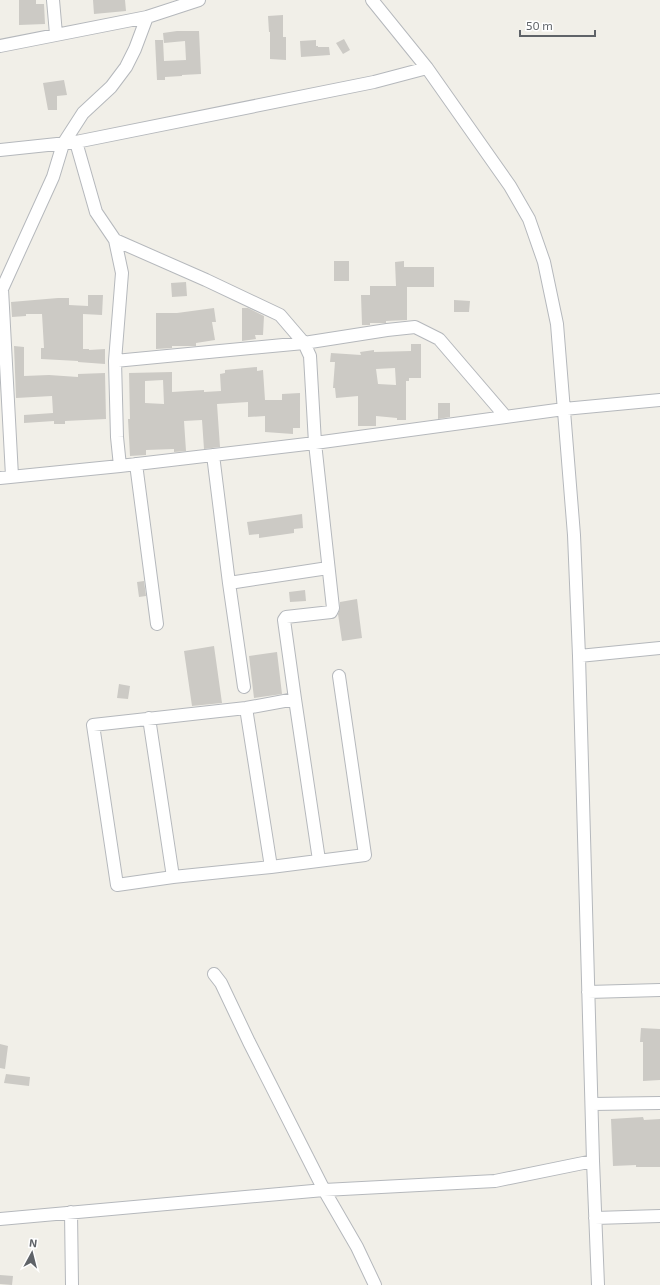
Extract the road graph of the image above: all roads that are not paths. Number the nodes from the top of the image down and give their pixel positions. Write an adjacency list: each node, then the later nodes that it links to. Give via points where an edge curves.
1 (53, 0): 5 (street)
2 (199, 0): 4 (street)
3 (372, 0): 7 (street)
4 (147, 17): 5 (street); 9 (street, via 126,67 111,87 83,113)
5 (56, 34): 6 (street)
6 (0, 46)
7 (427, 68): 8 (street, via 374,82); 15 (street, via 510,186 529,219 544,262 557,324)
8 (76, 142): 9 (street); 11 (street, via 96,212)
9 (62, 144): 10 (street); 21 (street, via 54,177 2,289)
10 (0, 150)
11 (116, 240): 12 (street, via 280,315); 13 (street, via 122,273)
12 (304, 344): 13 (street); 16 (street, via 415,327 439,338); 17 (street, via 310,356)
13 (115, 360): 20 (street)
14 (660, 400): 15 (street)
15 (564, 409): 16 (street); 26 (street)
16 (506, 417): 17 (street)
17 (316, 443): 18 (street); 22 (street)
18 (213, 455): 19 (street); 23 (street)
19 (136, 464): 20 (street); 24 (street)
20 (120, 466): 21 (street)
21 (6, 477)
22 (328, 568): 23 (street); 29 (street, via 333,608 331,612 286,617 284,620)
23 (229, 583): 28 (street)
24 (157, 624)
25 (660, 648): 26 (street)
26 (580, 656): 37 (street)
27 (339, 676): 32 (street, via 366,855)
28 (244, 686)
29 (295, 700): 30 (street); 32 (street)
30 (246, 708): 31 (street); 33 (street)
31 (149, 718): 34 (street); 34 (street, via 93,725 117,885)
32 (319, 860): 33 (street)
33 (271, 867): 34 (street)
34 (173, 877)
35 (214, 974): 41 (street, via 221,983)
36 (660, 990): 37 (street)
37 (588, 992): 39 (street)
38 (660, 1103): 39 (street)
39 (592, 1104): 40 (street)
40 (593, 1161): 41 (street, via 495,1181); 44 (street)
41 (324, 1190): 42 (street); 47 (street, via 357,1246)
42 (71, 1212): 45 (street); 46 (street)
43 (660, 1216): 44 (street)
44 (595, 1218): 48 (street)
45 (0, 1219)
46 (72, 1285)
47 (375, 1285)
48 (598, 1285)

